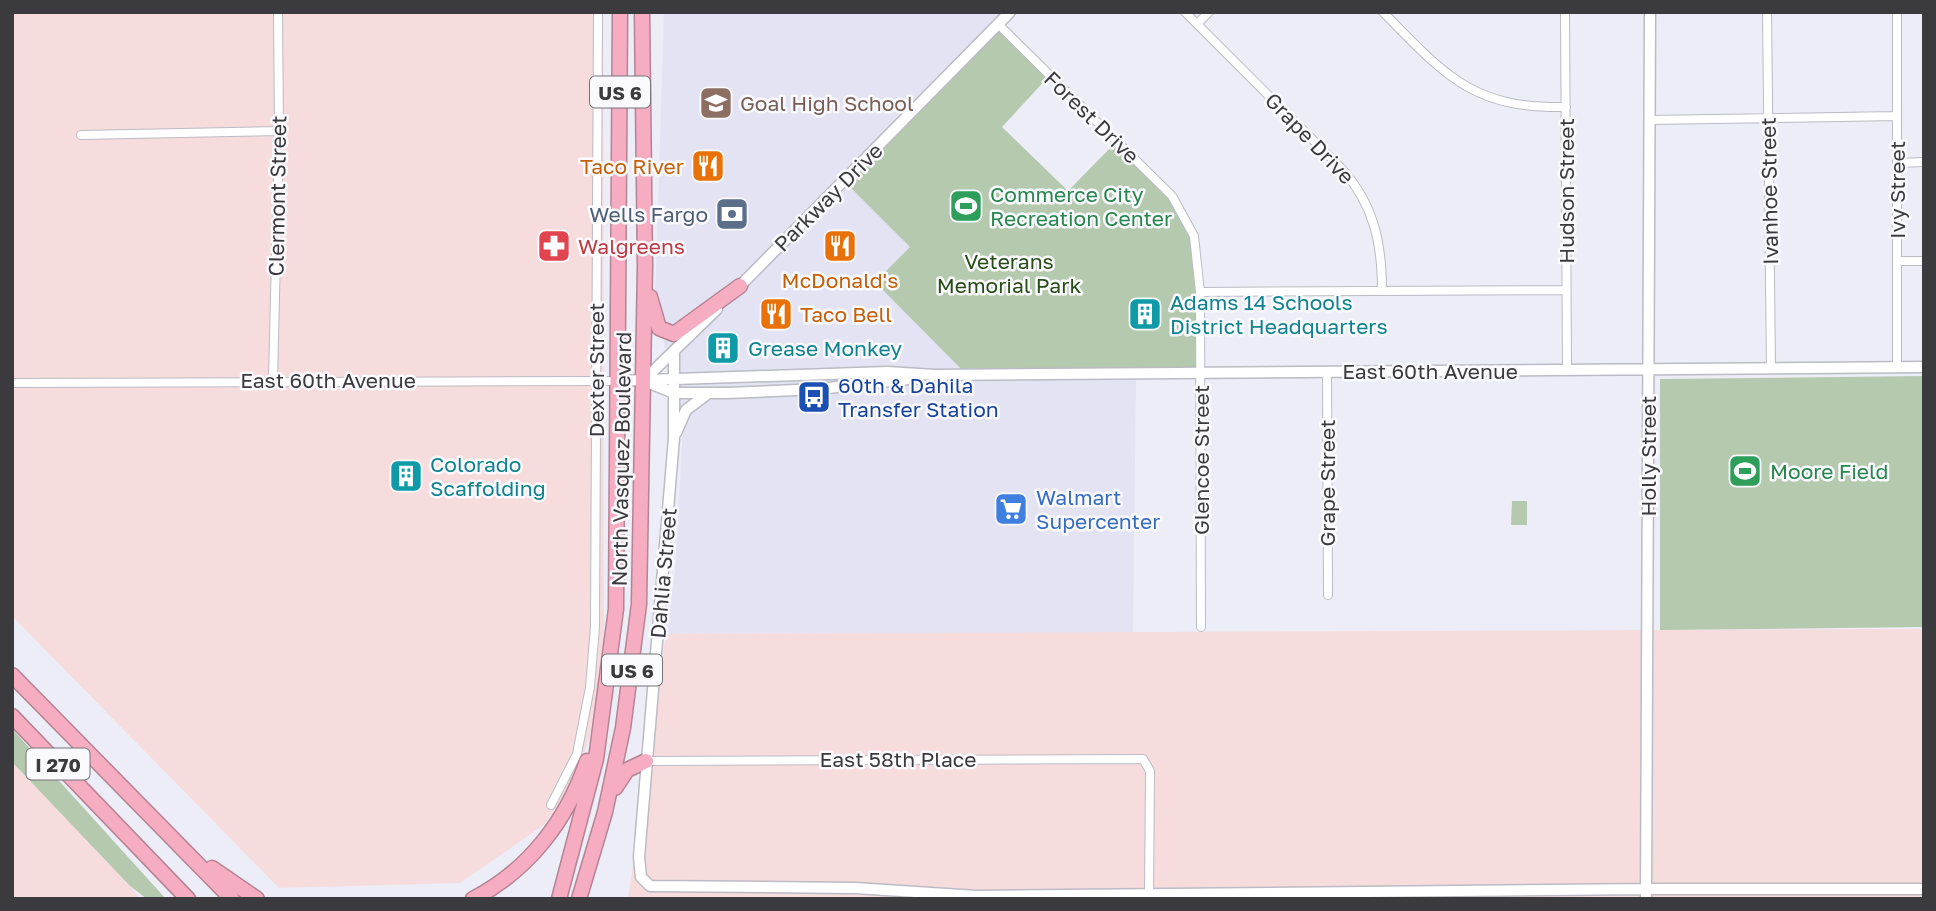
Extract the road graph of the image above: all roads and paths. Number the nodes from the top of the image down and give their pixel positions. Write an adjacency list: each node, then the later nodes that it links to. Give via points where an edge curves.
1 (278, 12): 19 (street, Clermont Street)
2 (598, 12): 42 (street, Dexter Street)
3 (620, 12): 43 (highway, North Vasquez Boulevard / US 6)
4 (642, 12): 25 (highway, North Vasquez Boulevard / US 6)
5 (1010, 12): 14 (street, Parkway Drive)
6 (1185, 12): 13 (street, Grape Drive)
7 (1209, 12): 13 (street)
8 (1383, 12): 15 (street, via 1439,68 1469,90 1517,106)
9 (1565, 12): 15 (street, Hudson Street)
10 (1650, 12): 18 (street, Holly Street)
11 (1767, 12): 17 (street, Ivanhoe Street)
12 (1896, 12): 16 (street, Ivy Street)
13 (1197, 24): 27 (street, Grape Drive, via 1358,189 1380,243)
14 (999, 25): 26 (street, Parkway Drive); 29 (street, Forest Drive, via 1173,197 1196,244)
15 (1566, 107): 28 (street, Hudson Street)
16 (1897, 116): 17 (street); 22 (street, Ivy Street)
17 (1768, 118): 18 (street); 33 (street, Ivanhoe Street)
18 (1649, 120): 35 (street, Holly Street)
19 (279, 131): 20 (street); 40 (street, Clermont Street)
20 (81, 135)
21 (1924, 162): 22 (street)
22 (1897, 163): 23 (street, Ivy Street)
23 (1897, 261): 24 (street); 31 (street, Ivy Street)
24 (1924, 261)
25 (645, 266): 26 (highway, via 657,325 669,334 686,327); 41 (highway, North Vasquez Boulevard / US 6)
26 (740, 286): 30 (street, Parkway Drive)
27 (1382, 290): 28 (street); 29 (street)
28 (1566, 290): 34 (street, Hudson Street)
29 (1200, 292): 37 (street, Glencoe Street)
30 (674, 352): 39 (street, Dahlia Street); 41 (street, Parkway Drive)
31 (1897, 367): 32 (street, East 60th Avenue); 33 (street, East 60th Avenue)
32 (1924, 367)
33 (1771, 369): 35 (street, East 60th Avenue)
34 (1567, 370): 35 (street, East 60th Avenue); 36 (street, East 60th Avenue)
35 (1648, 371): 61 (street, Holly Street)
36 (1327, 372): 37 (street, East 60th Avenue); 48 (street, Grape Street)
37 (1201, 373): 38 (street, East 60th Avenue); 49 (street, Glencoe Street)
38 (935, 375): 39 (street, East 60th Avenue, via 888,372); 46 (street, East 60th Avenue, via 819,389)
39 (674, 379): 41 (street, East 60th Avenue); 45 (street, Dahlia Street)
40 (273, 380): 42 (street, East 60th Avenue); 44 (street, East 60th Avenue)
41 (644, 380): 43 (street, East 60th Avenue); 45 (street, East 60th Avenue); 55 (highway, North Vasquez Boulevard / US 6, via 638,618 627,705)
42 (595, 381): 43 (street, East 60th Avenue); 54 (street, Dexter Street, via 595,627 590,687 577,754)
43 (617, 381): 51 (highway, North Vasquez Boulevard / US 6, via 618,571)
44 (12, 383)
45 (674, 393): 46 (street, East 60th Avenue); 47 (street, Dahlia Street)
46 (712, 393): 47 (street, via 690,406)
47 (674, 438): 53 (street, Dahlia Street)
48 (1328, 595)
49 (1201, 627)
50 (12, 675): 56 (highway, I 270)
51 (606, 699): 68 (highway, via 579,785 557,826 513,872); 69 (highway, North Vasquez Boulevard / US 6, via 587,796)
52 (12, 716): 58 (highway, I 270)
53 (646, 761): 55 (highway, via 624,774); 60 (street, Dahlia Street, via 641,877 659,888); 62 (street, East 58th Place, via 1136,758 1148,764)
54 (551, 805)
55 (605, 812): 57 (highway, North Vasquez Boulevard / US 6)
56 (170, 835): 66 (highway, I 270); 67 (highway)
57 (592, 857): 70 (highway, North Vasquez Boulevard / US 6); 71 (highway)
58 (149, 859): 64 (highway); 65 (highway, I 270)
59 (1924, 889): 61 (street)
60 (759, 894): 63 (street, via 855,888)
61 (1646, 894): 62 (street)
62 (1149, 896): 63 (street)
63 (977, 898)
64 (177, 899)
65 (188, 899)
66 (232, 899)
67 (257, 899)
68 (473, 899)
69 (559, 899)
70 (579, 899)
71 (588, 899)

